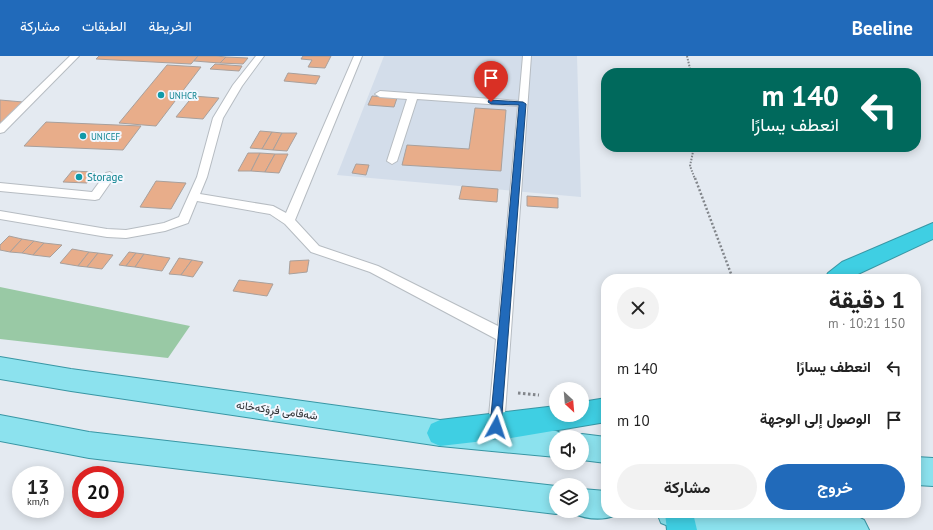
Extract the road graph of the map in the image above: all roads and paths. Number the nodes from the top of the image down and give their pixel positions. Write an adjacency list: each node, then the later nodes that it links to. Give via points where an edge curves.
1 (75, 56): 10 (lane)
2 (260, 56): 15 (lane, via 218,118)
3 (358, 56): 17 (lane)
4 (526, 56): 9 (lane)
5 (687, 56): 6 (path)
6 (690, 68)
7 (380, 94): 8 (lane)
8 (413, 96): 9 (lane); 12 (lane)
9 (523, 104): 21 (lane)
10 (0, 130)
11 (693, 152): 19 (path, via 690,166)
12 (392, 161)
13 (110, 176): 14 (lane, via 96,196)
14 (0, 187)
15 (194, 197): 16 (lane, via 184,220 165,227 126,234); 17 (lane, via 273,210)
16 (0, 215)
17 (289, 221): 21 (lane, via 315,249 374,269)
18 (933, 230): 20 (highway, via 850,268)
19 (731, 274)
20 (842, 274)
21 (504, 336): 23 (lane)
22 (0, 368): 30 (main road, شەقامی فڕۆکەخانە)
23 (499, 392): 24 (path); 28 (lane)
24 (542, 395)
25 (601, 411): 26 (highway)
26 (589, 413)
27 (549, 419): 28 (highway)
28 (496, 427): 30 (highway)
29 (0, 428): 36 (main road, via 89,445)
30 (440, 433): 31 (main road, شەقامی فڕۆکەخانە)
31 (549, 443)
32 (589, 448): 33 (main road)
33 (601, 449)
34 (921, 471): 35 (main road)
35 (933, 472)
36 (549, 499)
37 (589, 504): 38 (main road)
38 (601, 505)
39 (690, 518): 40 (main road)
40 (854, 530)

